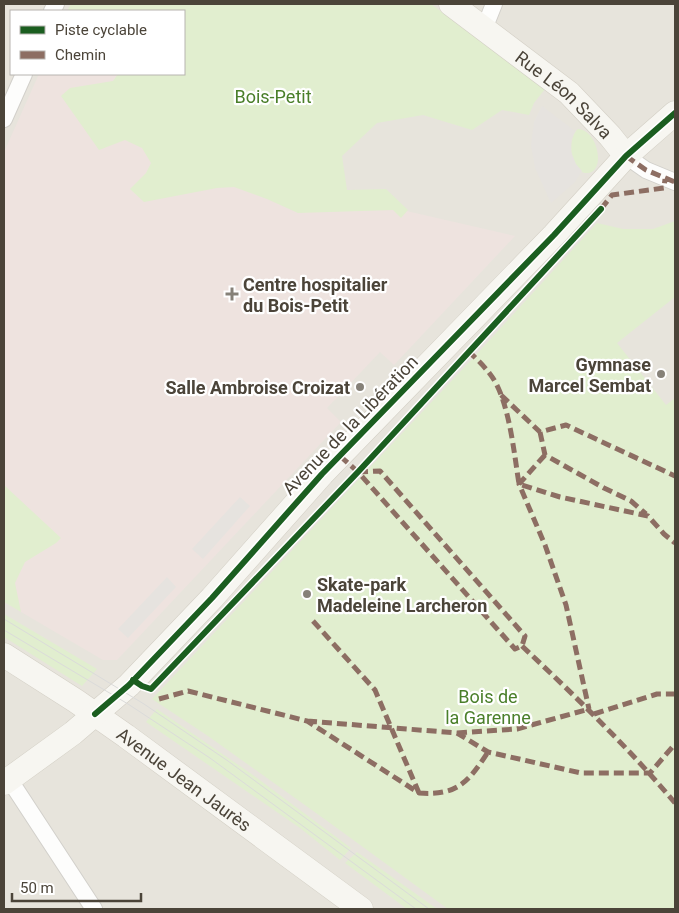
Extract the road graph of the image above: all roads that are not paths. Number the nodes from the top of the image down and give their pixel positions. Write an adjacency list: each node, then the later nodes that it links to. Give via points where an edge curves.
1 (451, 4): 3 (street, Rue Léon Salva)
2 (494, 4): 3 (street)
3 (484, 29): 7 (street, Rue Léon Salva, via 569,93)
4 (24, 75): 6 (street)
5 (675, 113): 7 (street, Avenue de la Libération)
6 (4, 119)
7 (626, 156): 8 (street, Rue Léon Salva, via 646,170); 10 (street, Avenue de la Libération, via 567,222 322,474 129,685)
8 (675, 182)
9 (4, 655): 10 (street, Avenue Jean Jaurès)
10 (95, 714): 11 (street, Avenue de la Libération); 13 (street, Avenue Jean Jaurès)
11 (6, 781): 12 (street)
12 (94, 909)
13 (361, 909)

